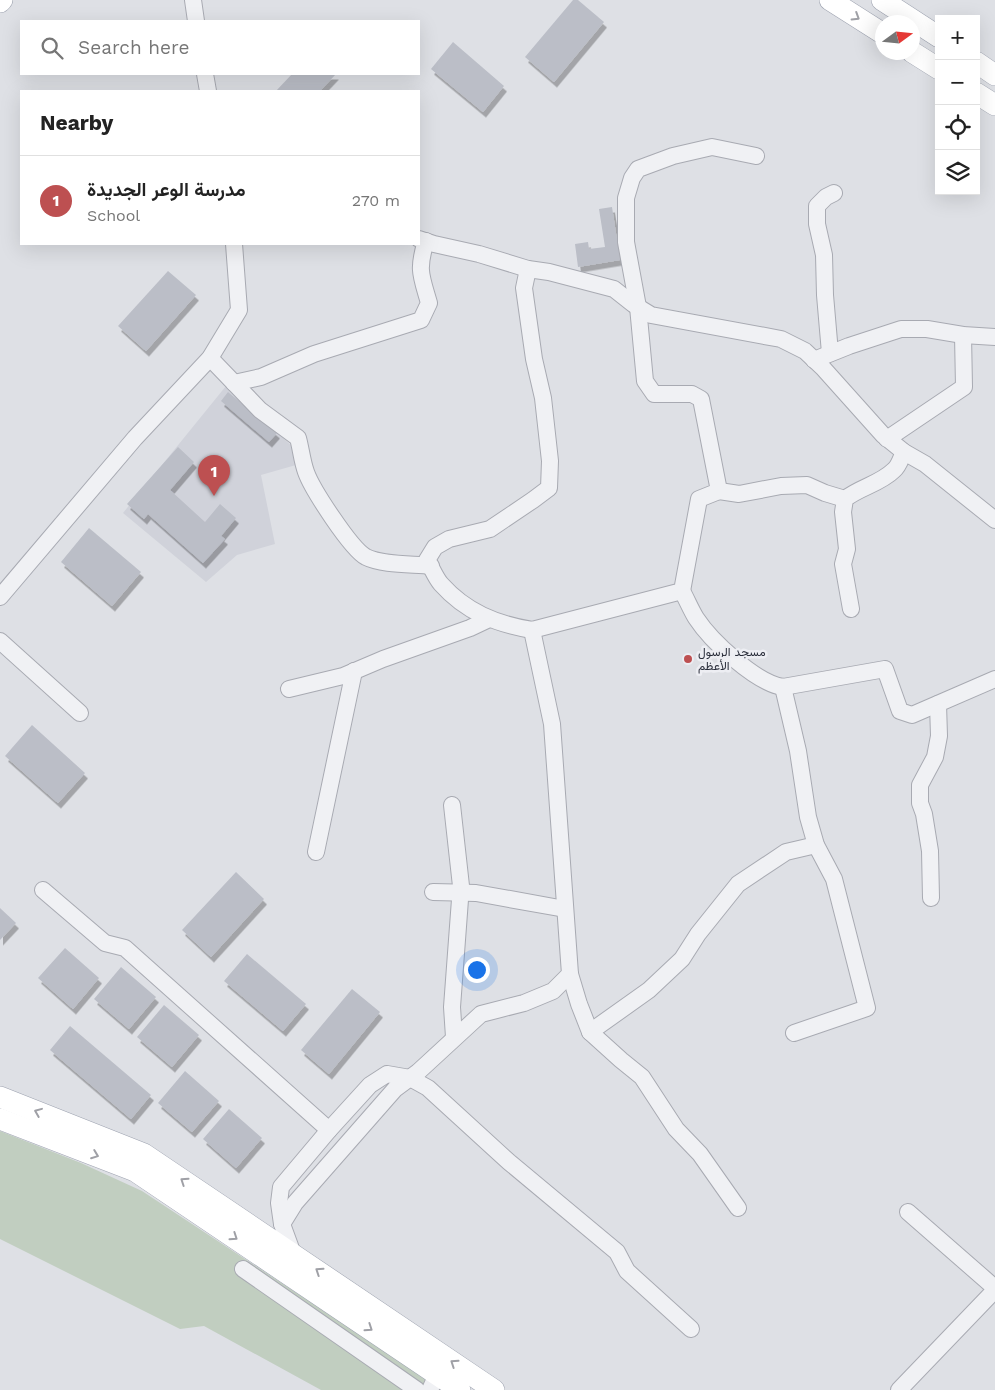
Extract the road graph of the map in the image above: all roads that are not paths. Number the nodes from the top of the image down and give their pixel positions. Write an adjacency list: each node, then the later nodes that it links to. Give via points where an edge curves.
1 (193, 0): 4 (street)
2 (830, 0): 5 (main road, one-way to 5)
3 (882, 0): 6 (main road)
4 (196, 20)
5 (875, 29)
6 (935, 34)
7 (920, 57): 9 (main road)
8 (980, 65): 11 (main road)
9 (935, 66)
10 (205, 75): 12 (street)
11 (995, 75)
12 (208, 90)
13 (980, 96): 14 (main road)
14 (995, 105)
15 (756, 156): 20 (street, via 712,147 672,156 638,169 626,198 626,242)
16 (834, 194): 23 (street, via 826,196 817,206 824,256)
17 (422, 240): 19 (street); 26 (street, via 420,271 429,303 421,320)
18 (234, 245): 24 (street, via 239,310)
19 (528, 269): 20 (street, via 614,289); 32 (street, via 524,288 543,398 550,461 549,488 490,529 449,539 435,547 427,560)
20 (638, 307): 25 (street, via 651,315 781,339 805,351); 29 (street, via 645,381 654,394 692,394 701,399)
21 (963, 335): 22 (street); 23 (street, via 927,329 901,329); 27 (street, via 964,388)
22 (995, 337)
23 (830, 353): 25 (street)
24 (210, 358): 26 (street); 34 (street, via 135,438)
25 (814, 360): 27 (street)
26 (234, 383): 32 (street, via 260,410 298,438 313,489 346,537 365,556)
27 (887, 439): 28 (street)
28 (904, 452): 30 (street, via 896,469); 31 (street, via 925,464)
29 (719, 491): 30 (street, via 739,494 781,486 808,485); 33 (street, via 699,499)
30 (845, 499): 35 (street, via 843,512 848,549 843,564)
31 (995, 520)
32 (431, 566): 36 (street, via 440,583 461,603)
33 (682, 591): 37 (street); 41 (street, via 697,619 721,647 745,668 773,685)
34 (0, 597)
35 (851, 609)
36 (489, 619): 37 (street); 39 (street)
37 (532, 630): 52 (street, via 552,724)
38 (0, 641): 44 (street)
39 (354, 671): 42 (street); 47 (street)
40 (995, 679): 43 (street)
41 (783, 687): 43 (street, via 884,669 900,712 912,715); 46 (street)
42 (289, 689)
43 (938, 704): 51 (street, via 939,736 935,757 920,784 920,803 930,851)
44 (80, 713)
45 (452, 805): 50 (street)
46 (816, 845): 54 (street, via 786,852 738,884 682,959 649,990); 55 (street, via 834,879 867,1008)
47 (316, 852)
48 (44, 890): 60 (street, via 105,942 124,948)
49 (433, 892): 50 (street)
50 (461, 894): 52 (street, via 476,893); 56 (street, via 452,1007)
51 (931, 898)
52 (565, 909): 53 (street)
53 (570, 974): 54 (street); 56 (street, via 553,991 524,1003 480,1014)
54 (590, 1032): 61 (street, via 642,1077 676,1129 700,1154)
55 (794, 1033)
56 (454, 1037): 57 (street)
57 (410, 1078): 60 (street, via 387,1074 370,1085); 63 (street, via 395,1089 295,1203); 67 (street, via 428,1088 509,1162 617,1252 627,1271)
58 (0, 1097): 64 (main road, one-way to 58, via 144,1154)
59 (0, 1120): 68 (main road, one-way to 68, via 135,1170)
60 (328, 1130): 63 (street, via 281,1188)
61 (738, 1208)
62 (908, 1212): 66 (street)
63 (282, 1224): 64 (street)
64 (294, 1254): 71 (main road, one-way to 64)
65 (243, 1269): 69 (street)
66 (995, 1289): 72 (street)
67 (691, 1329)
68 (434, 1382): 70 (main road)
69 (417, 1390)
70 (460, 1390)
71 (494, 1390)
72 (899, 1390)

